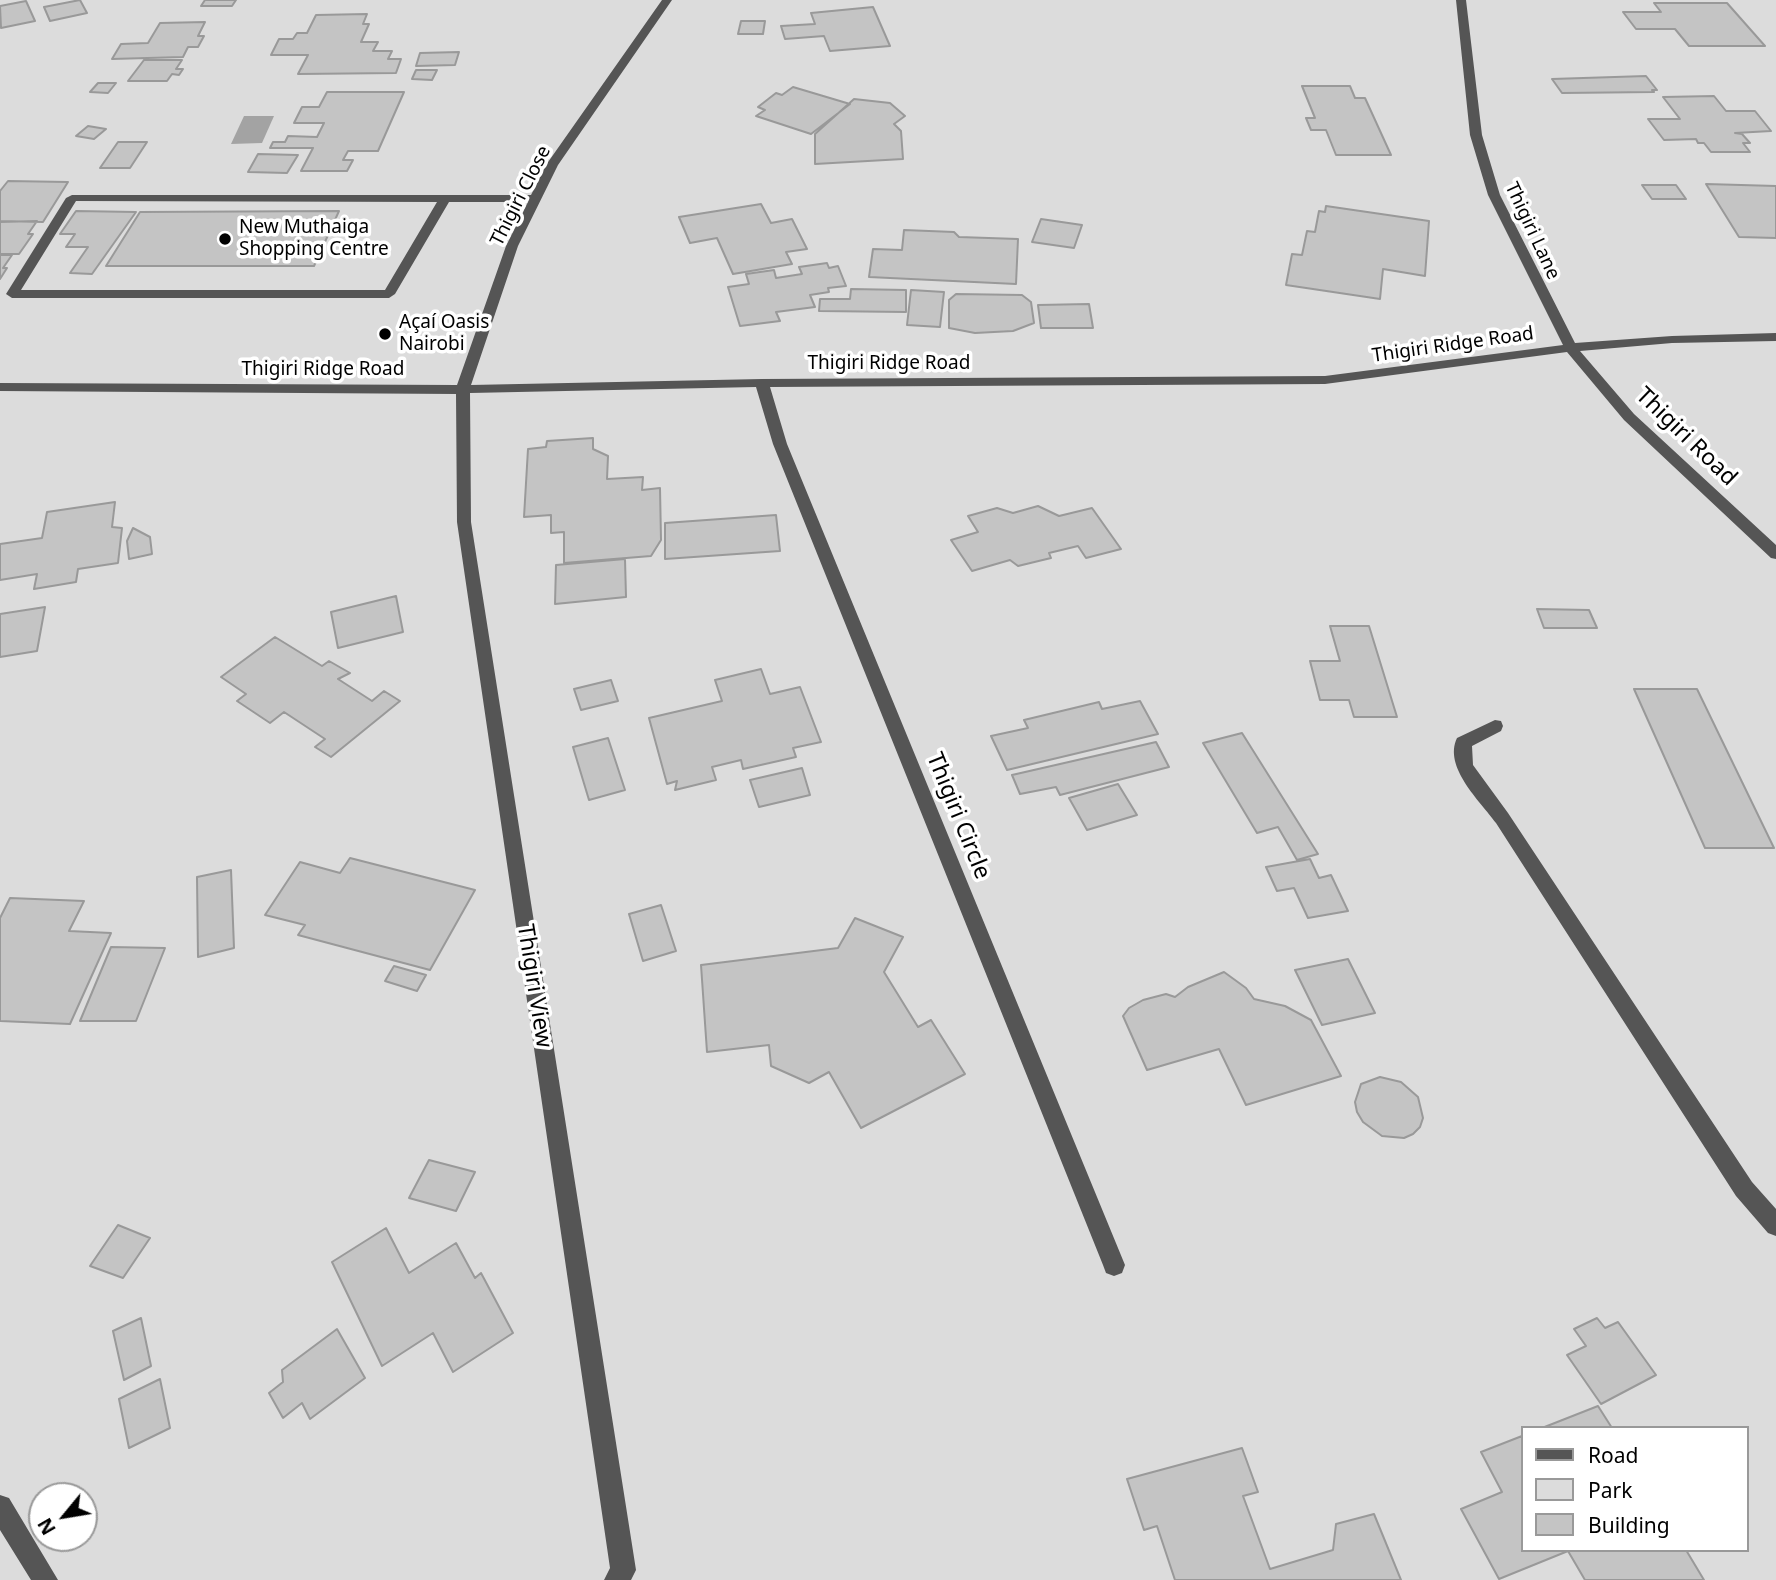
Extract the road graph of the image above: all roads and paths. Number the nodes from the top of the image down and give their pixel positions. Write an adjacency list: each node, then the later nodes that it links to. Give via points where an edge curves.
1 (667, 0): 4 (street, Thigiri Close, via 552,165)
2 (1461, 0): 6 (street, Thigiri Lane, via 1476,135 1493,195)
3 (446, 197): 3 (street, via 72,198 12,294 388,294); 4 (street)
4 (537, 200): 9 (street, Thigiri Close, via 512,246)
5 (1776, 337): 6 (street, Thigiri Ridge Road, via 1683,338)
6 (1571, 348): 7 (street, Thigiri Ridge Road, via 1325,380); 10 (street, Thigiri Road, via 1629,417)
7 (762, 383): 9 (street, Thigiri Ridge Road); 13 (street, Thigiri Circle, via 786,457)
8 (0, 387): 9 (street, Thigiri Ridge Road)
9 (463, 389): 16 (street, Thigiri View, via 464,522 623,1570)
10 (1776, 554)
11 (1495, 726): 12 (street, via 1463,743 1464,766 1744,1189)
12 (1776, 1225)
13 (1114, 1265)
14 (0, 1507): 15 (street)
15 (45, 1580)
16 (617, 1580)

